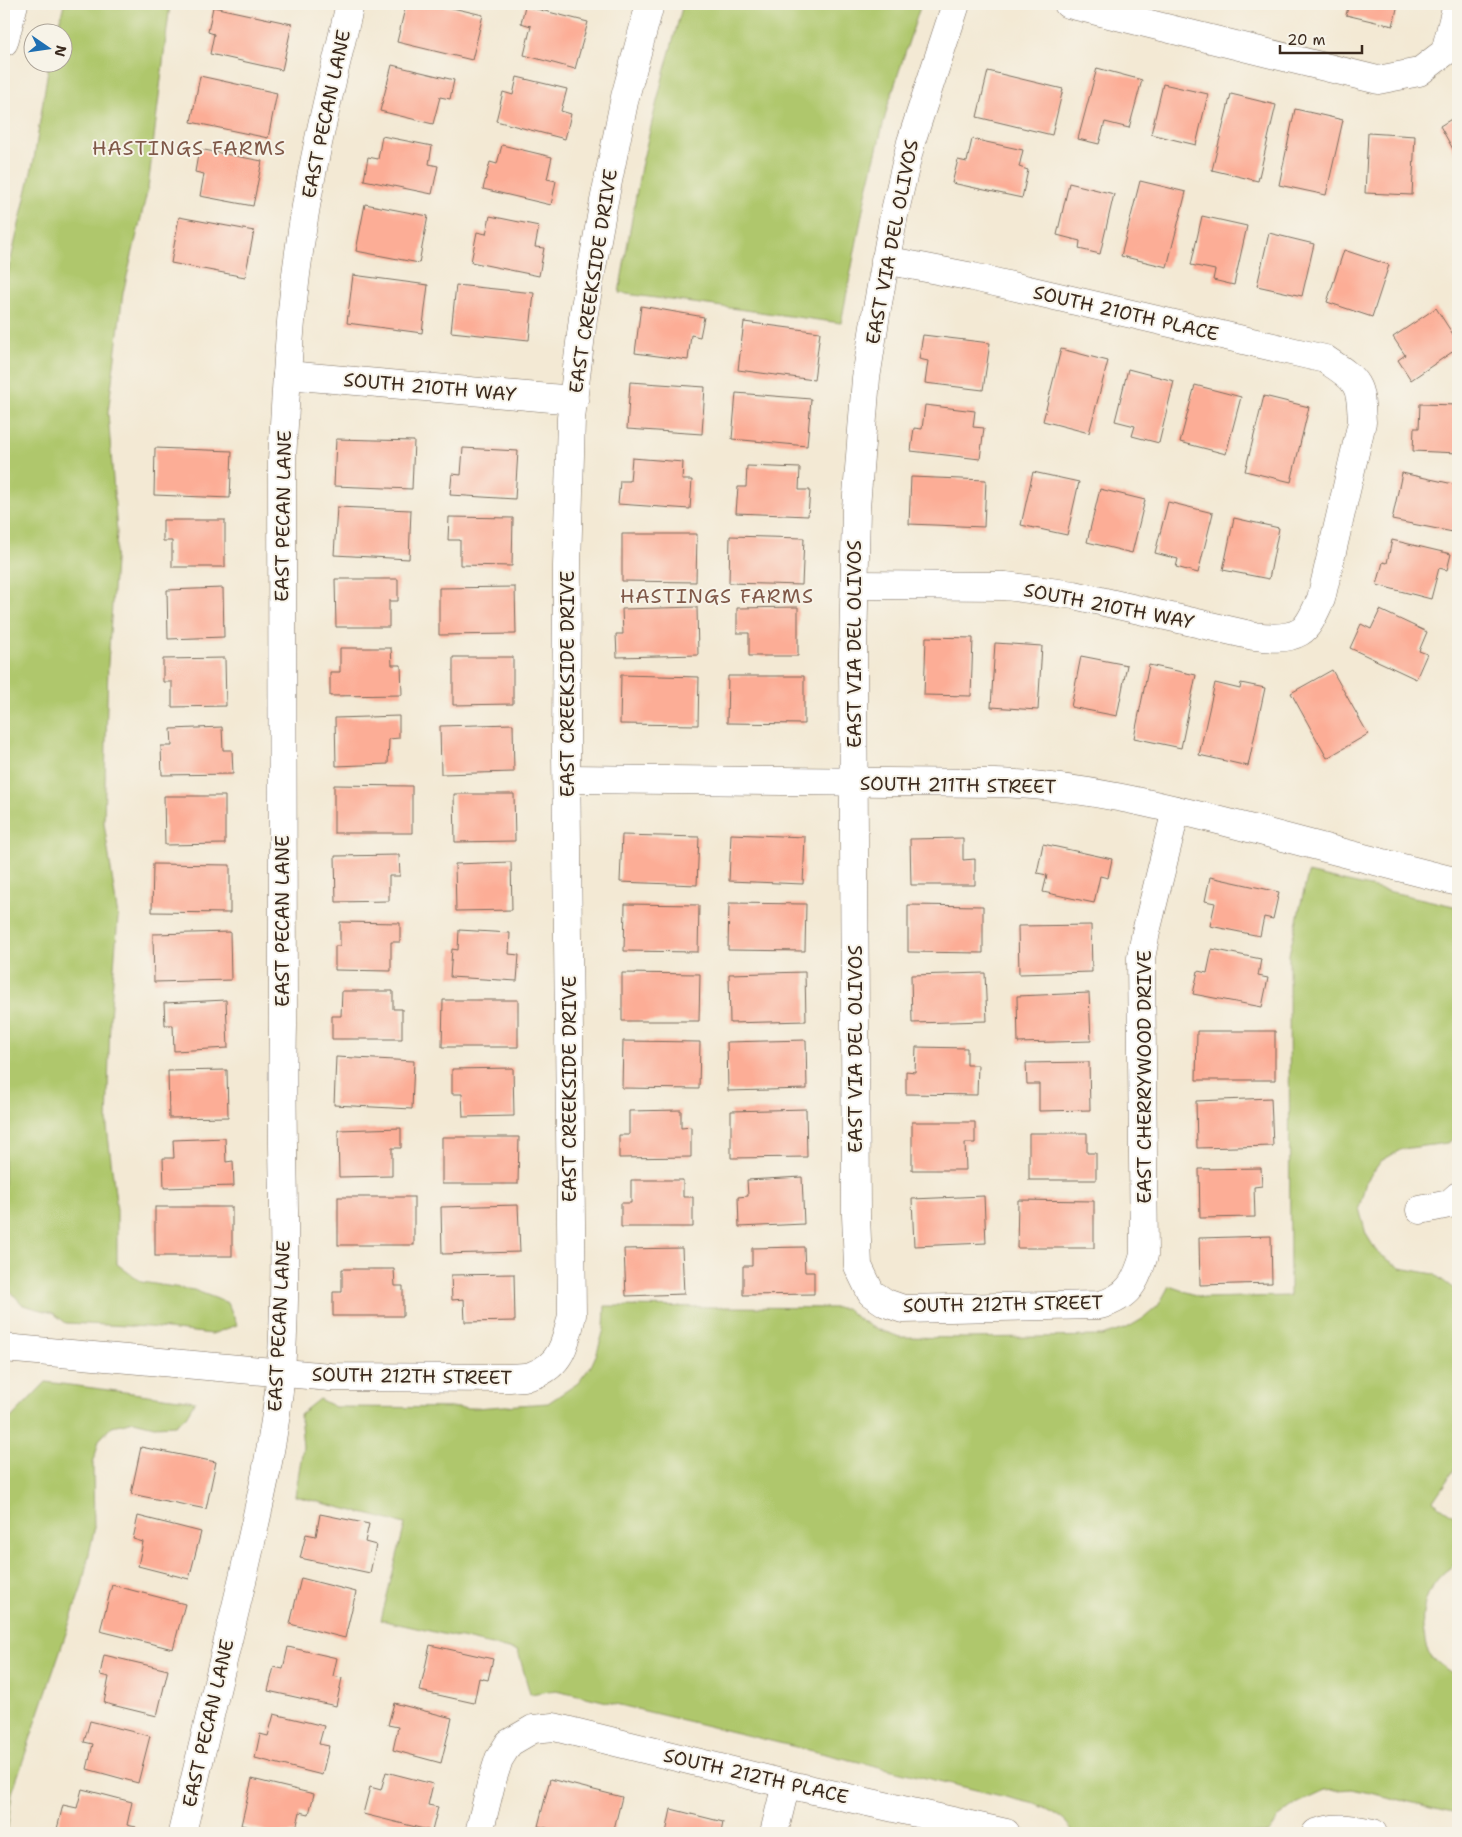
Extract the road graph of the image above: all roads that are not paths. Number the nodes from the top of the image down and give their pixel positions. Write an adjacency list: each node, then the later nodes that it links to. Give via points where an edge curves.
1 (14, 4): 7 (street)
2 (350, 4): 9 (street, EAST PECAN LANE, via 298,252)
3 (650, 4): 10 (street, EAST CREEKSIDE DRIVE, via 625,97 603,206 583,318)
4 (956, 4): 8 (street, EAST VIA DEL OLIVOS, via 911,142)
5 (1068, 4): 6 (street, via 1378,80 1419,72 1445,52)
6 (1457, 4)
7 (4, 42)
8 (885, 260): 11 (street, EAST VIA DEL OLIVOS, via 866,378); 12 (street, SOUTH 210TH PLACE, via 973,277 1324,359 1344,372 1357,385 1362,422 1321,599)
9 (286, 375): 10 (street, SOUTH 210TH WAY); 23 (street, EAST PECAN LANE, via 282,460 281,1097 284,1304)
10 (574, 400): 13 (street, EAST CREEKSIDE DRIVE, via 567,566)
11 (854, 585): 12 (street, SOUTH 210TH WAY, via 1006,586 1074,595 1254,636 1276,639); 14 (street, EAST VIA DEL OLIVOS)
12 (1301, 632)
13 (567, 779): 14 (street, SOUTH 211TH STREET); 22 (street, EAST CREEKSIDE DRIVE, via 572,1315 566,1345)
14 (854, 783): 15 (street, SOUTH 211TH STREET, via 1023,783 1100,793); 20 (street, EAST VIA DEL OLIVOS, via 857,1258)
15 (1176, 810): 16 (street, SOUTH 211TH STREET); 19 (street, EAST CHERRYWOOD DRIVE, via 1141,958 1144,1255)
16 (1458, 882)
17 (1458, 1196): 18 (street, via 1449,1204)
18 (1420, 1210)
19 (1133, 1286): 20 (street, SOUTH 212TH STREET, via 1114,1301 1100,1305 903,1309)
20 (871, 1293)
21 (4, 1348): 23 (street, SOUTH 212TH STREET)
22 (550, 1367): 23 (street, SOUTH 212TH STREET, via 532,1376 509,1378 330,1377)
23 (280, 1372): 25 (street, EAST PECAN LANE, via 272,1440 255,1523)
24 (786, 1784): 26 (street, SOUTH 212TH PLACE, via 554,1727 532,1729 509,1743 499,1759); 27 (street); 28 (street, SOUTH 212TH PLACE)
25 (182, 1833)
26 (479, 1833)
27 (774, 1833)
28 (1006, 1833)
29 (1316, 1833): 30 (street, via 1338,1827)
30 (1373, 1833)

